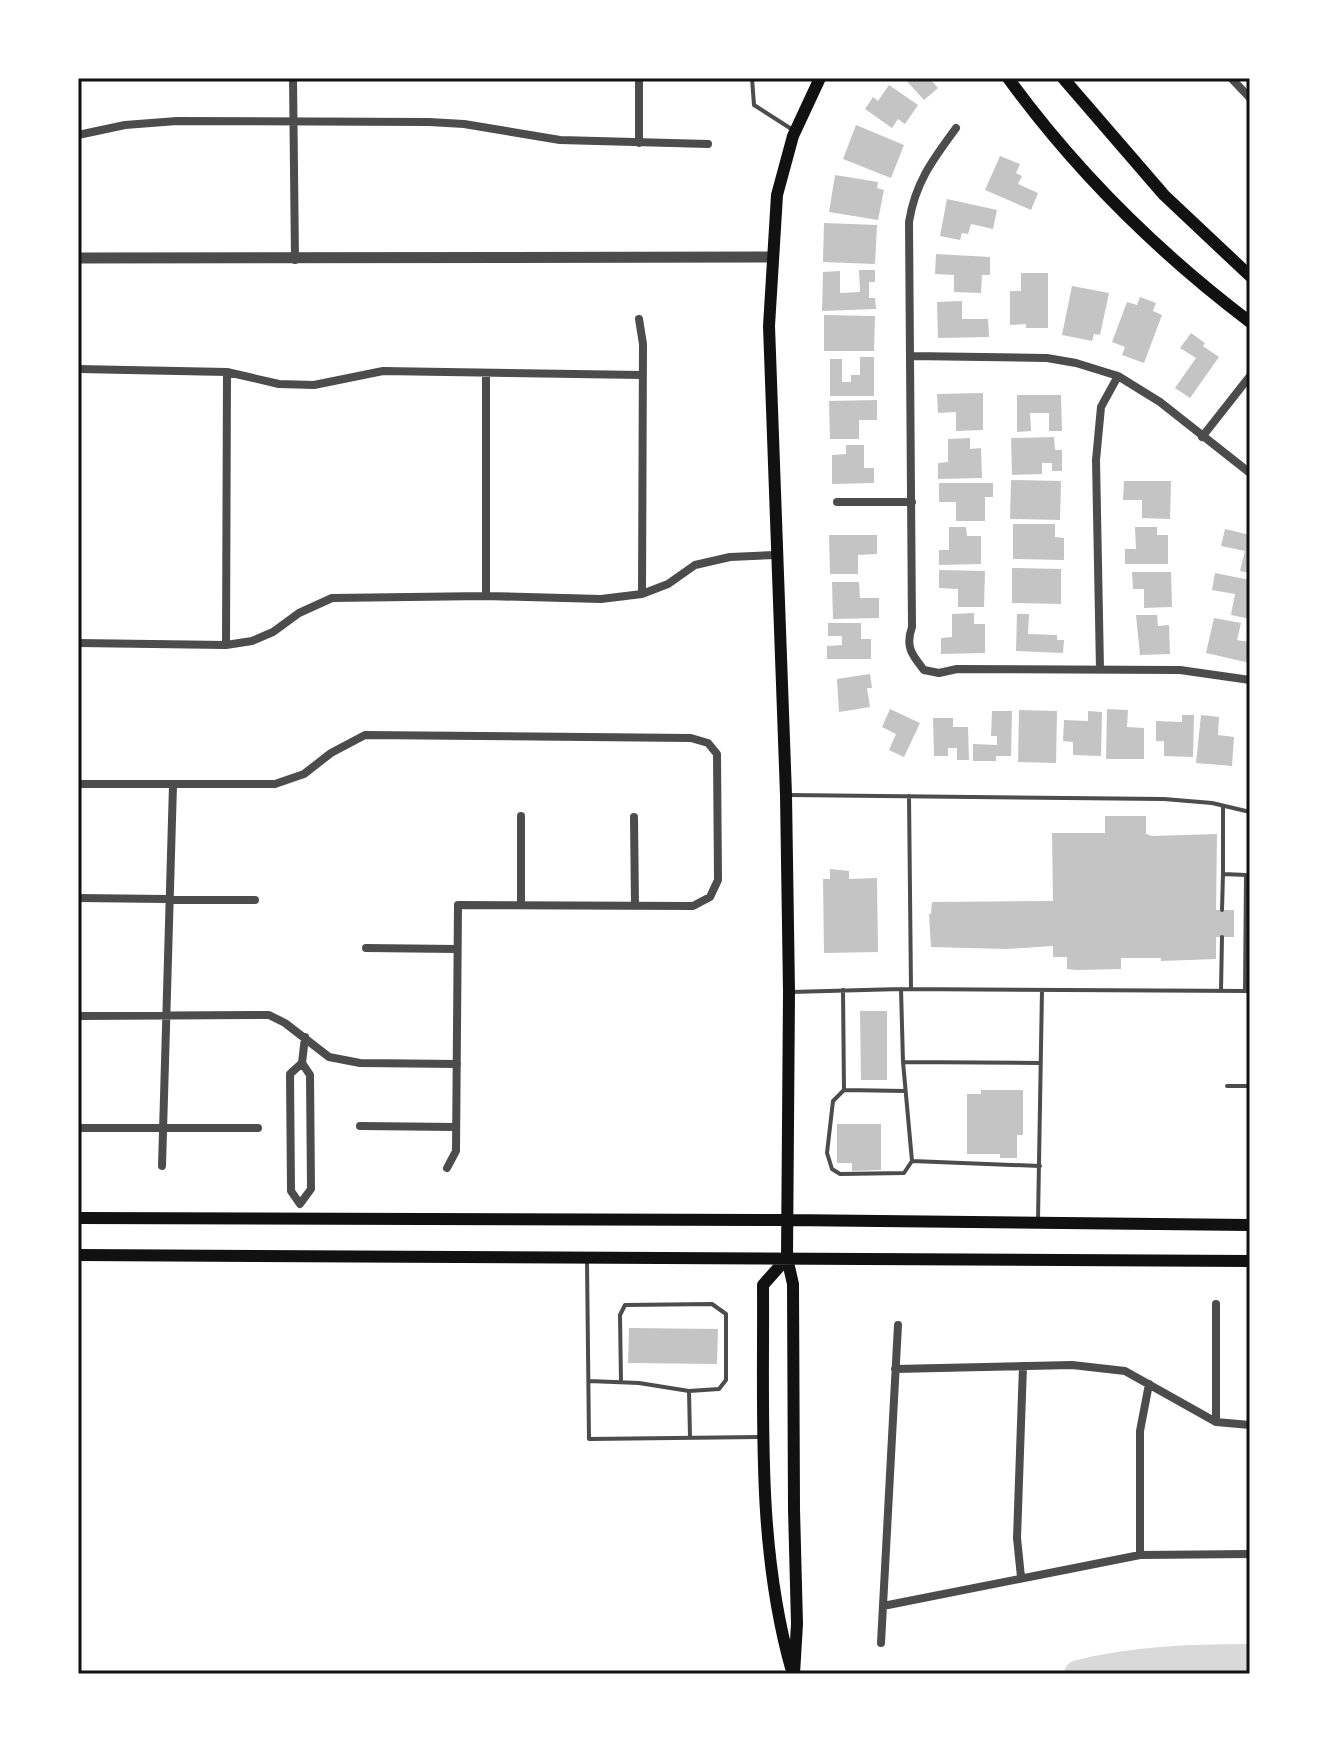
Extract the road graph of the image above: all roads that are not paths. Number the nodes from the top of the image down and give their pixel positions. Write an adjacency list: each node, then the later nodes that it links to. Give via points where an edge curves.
1 (293, 78): 9 (street)
2 (639, 78): 13 (street)
3 (752, 78): 11 (lane, via 754,105)
4 (820, 78): 11 (main road)
5 (1008, 78): 20 (main road, via 1121,208)
6 (1063, 78): 18 (main road, via 1164,195)
7 (1231, 78): 8 (street)
8 (1250, 98)
9 (294, 121): 12 (street, via 177,121); 13 (street, via 464,124 560,140); 17 (street)
10 (956, 128): 21 (street, via 928,166 913,199)
11 (795, 131): 15 (main road, via 777,195)
12 (78, 135)
13 (639, 143): 14 (street)
14 (708, 144)
15 (772, 257): 17 (street); 32 (main road, via 769,379)
16 (78, 258): 17 (street)
17 (295, 260)
18 (1250, 276)
19 (639, 319): 25 (street)
20 (1250, 322)
21 (911, 356): 26 (street, via 1047,358); 31 (street)
22 (78, 369): 23 (street)
23 (227, 372): 24 (street, via 279,384 314,385 383,371); 36 (street)
24 (486, 374): 25 (street); 34 (street)
25 (642, 375): 33 (street)
26 (1118, 376): 28 (street); 37 (street, via 1101,407 1096,460)
27 (1250, 376): 28 (street)
28 (1202, 437): 29 (street)
29 (1250, 473)
30 (837, 502): 31 (street)
31 (912, 502): 37 (street, via 908,637 911,653 924,670)
32 (776, 555): 33 (street, via 695,565); 41 (main road)
33 (642, 594): 34 (street, via 601,599)
34 (486, 596): 36 (street, via 332,598 273,632)
35 (78, 643): 36 (street)
36 (226, 645)
37 (1100, 669): 38 (street, via 1180,670)
38 (1250, 680)
39 (78, 784): 40 (street)
40 (173, 785): 49 (street); 52 (street, via 275,784 304,774 365,735 691,738 708,743 717,754 718,880 710,897 693,906)
41 (786, 795): 42 (lane); 63 (main road)
42 (909, 796): 43 (lane, via 1164,799); 58 (lane)
43 (1223, 806): 44 (lane); 47 (lane)
44 (1250, 812)
45 (521, 816): 51 (street)
46 (634, 817): 52 (street)
47 (1223, 874): 53 (lane); 62 (lane, via 1246,875)
48 (78, 898): 49 (street)
49 (170, 899): 50 (street); 64 (street)
50 (255, 900)
51 (521, 905): 52 (street); 56 (street, via 458,905)
52 (635, 906)
53 (1222, 910)
54 (1222, 937): 61 (lane)
55 (366, 948): 56 (street)
56 (457, 949): 70 (street)
57 (901, 989): 58 (lane); 59 (lane); 67 (lane)
58 (911, 989): 60 (lane)
59 (843, 990): 63 (lane); 73 (lane)
60 (1042, 990): 61 (lane); 69 (lane)
61 (1221, 990): 62 (lane)
62 (1247, 991)
63 (789, 992): 87 (main road)
64 (167, 1015): 65 (street); 66 (street, via 269,1015); 78 (street)
65 (78, 1016)
66 (305, 1037): 68 (street); 70 (street, via 329,1057 360,1063)
67 (903, 1062): 69 (lane); 74 (lane)
68 (302, 1063): 84 (street, via 310,1075 311,1189); 84 (street, via 290,1074 291,1191)
69 (1041, 1063): 82 (lane)
70 (457, 1064): 76 (street)
71 (1227, 1086): 72 (lane)
72 (1250, 1086)
73 (844, 1090): 74 (lane); 80 (lane, via 833,1101 831,1113 827,1153 832,1169 840,1174 904,1173)
74 (905, 1091): 80 (lane)
75 (360, 1126): 76 (street)
76 (456, 1127): 83 (street, via 456,1151)
77 (78, 1128): 78 (street)
78 (164, 1128): 79 (street); 81 (street)
79 (258, 1128)
80 (912, 1161): 82 (lane)
81 (162, 1166)
82 (1040, 1166): 88 (lane)
83 (447, 1168)
84 (300, 1204): 86 (street)
85 (78, 1218): 86 (main road)
86 (300, 1219): 87 (main road)
87 (787, 1220): 88 (main road); 91 (main road)
88 (1038, 1223): 89 (main road)
89 (1250, 1225)
90 (78, 1255): 92 (main road)
91 (787, 1258): 92 (main road); 93 (main road); 105 (main road, via 763,1285); 111 (main road, via 793,1284)
92 (587, 1259): 98 (lane)
93 (1250, 1261)
94 (1216, 1304): 102 (street)
95 (898, 1325): 97 (street)
96 (1023, 1366): 97 (street); 100 (street, via 1125,1371); 108 (street, via 1017,1538)
97 (895, 1369): 109 (street)
98 (589, 1381): 99 (lane); 104 (lane, via 589,1439)
99 (621, 1382): 101 (lane); 101 (lane, via 620,1315 625,1305 712,1304 726,1314 726,1380 719,1389)
100 (1149, 1384): 102 (street); 107 (street, via 1140,1431)
101 (689, 1391): 104 (lane)
102 (1216, 1422): 103 (street)
103 (1250, 1425)
104 (690, 1437): 105 (lane)
105 (764, 1437): 111 (main road, via 765,1525 778,1623)
106 (1250, 1554): 107 (street)
107 (1140, 1555): 108 (street)
108 (1021, 1577): 109 (street)
109 (883, 1606): 110 (street)
110 (881, 1643)
111 (793, 1674)

